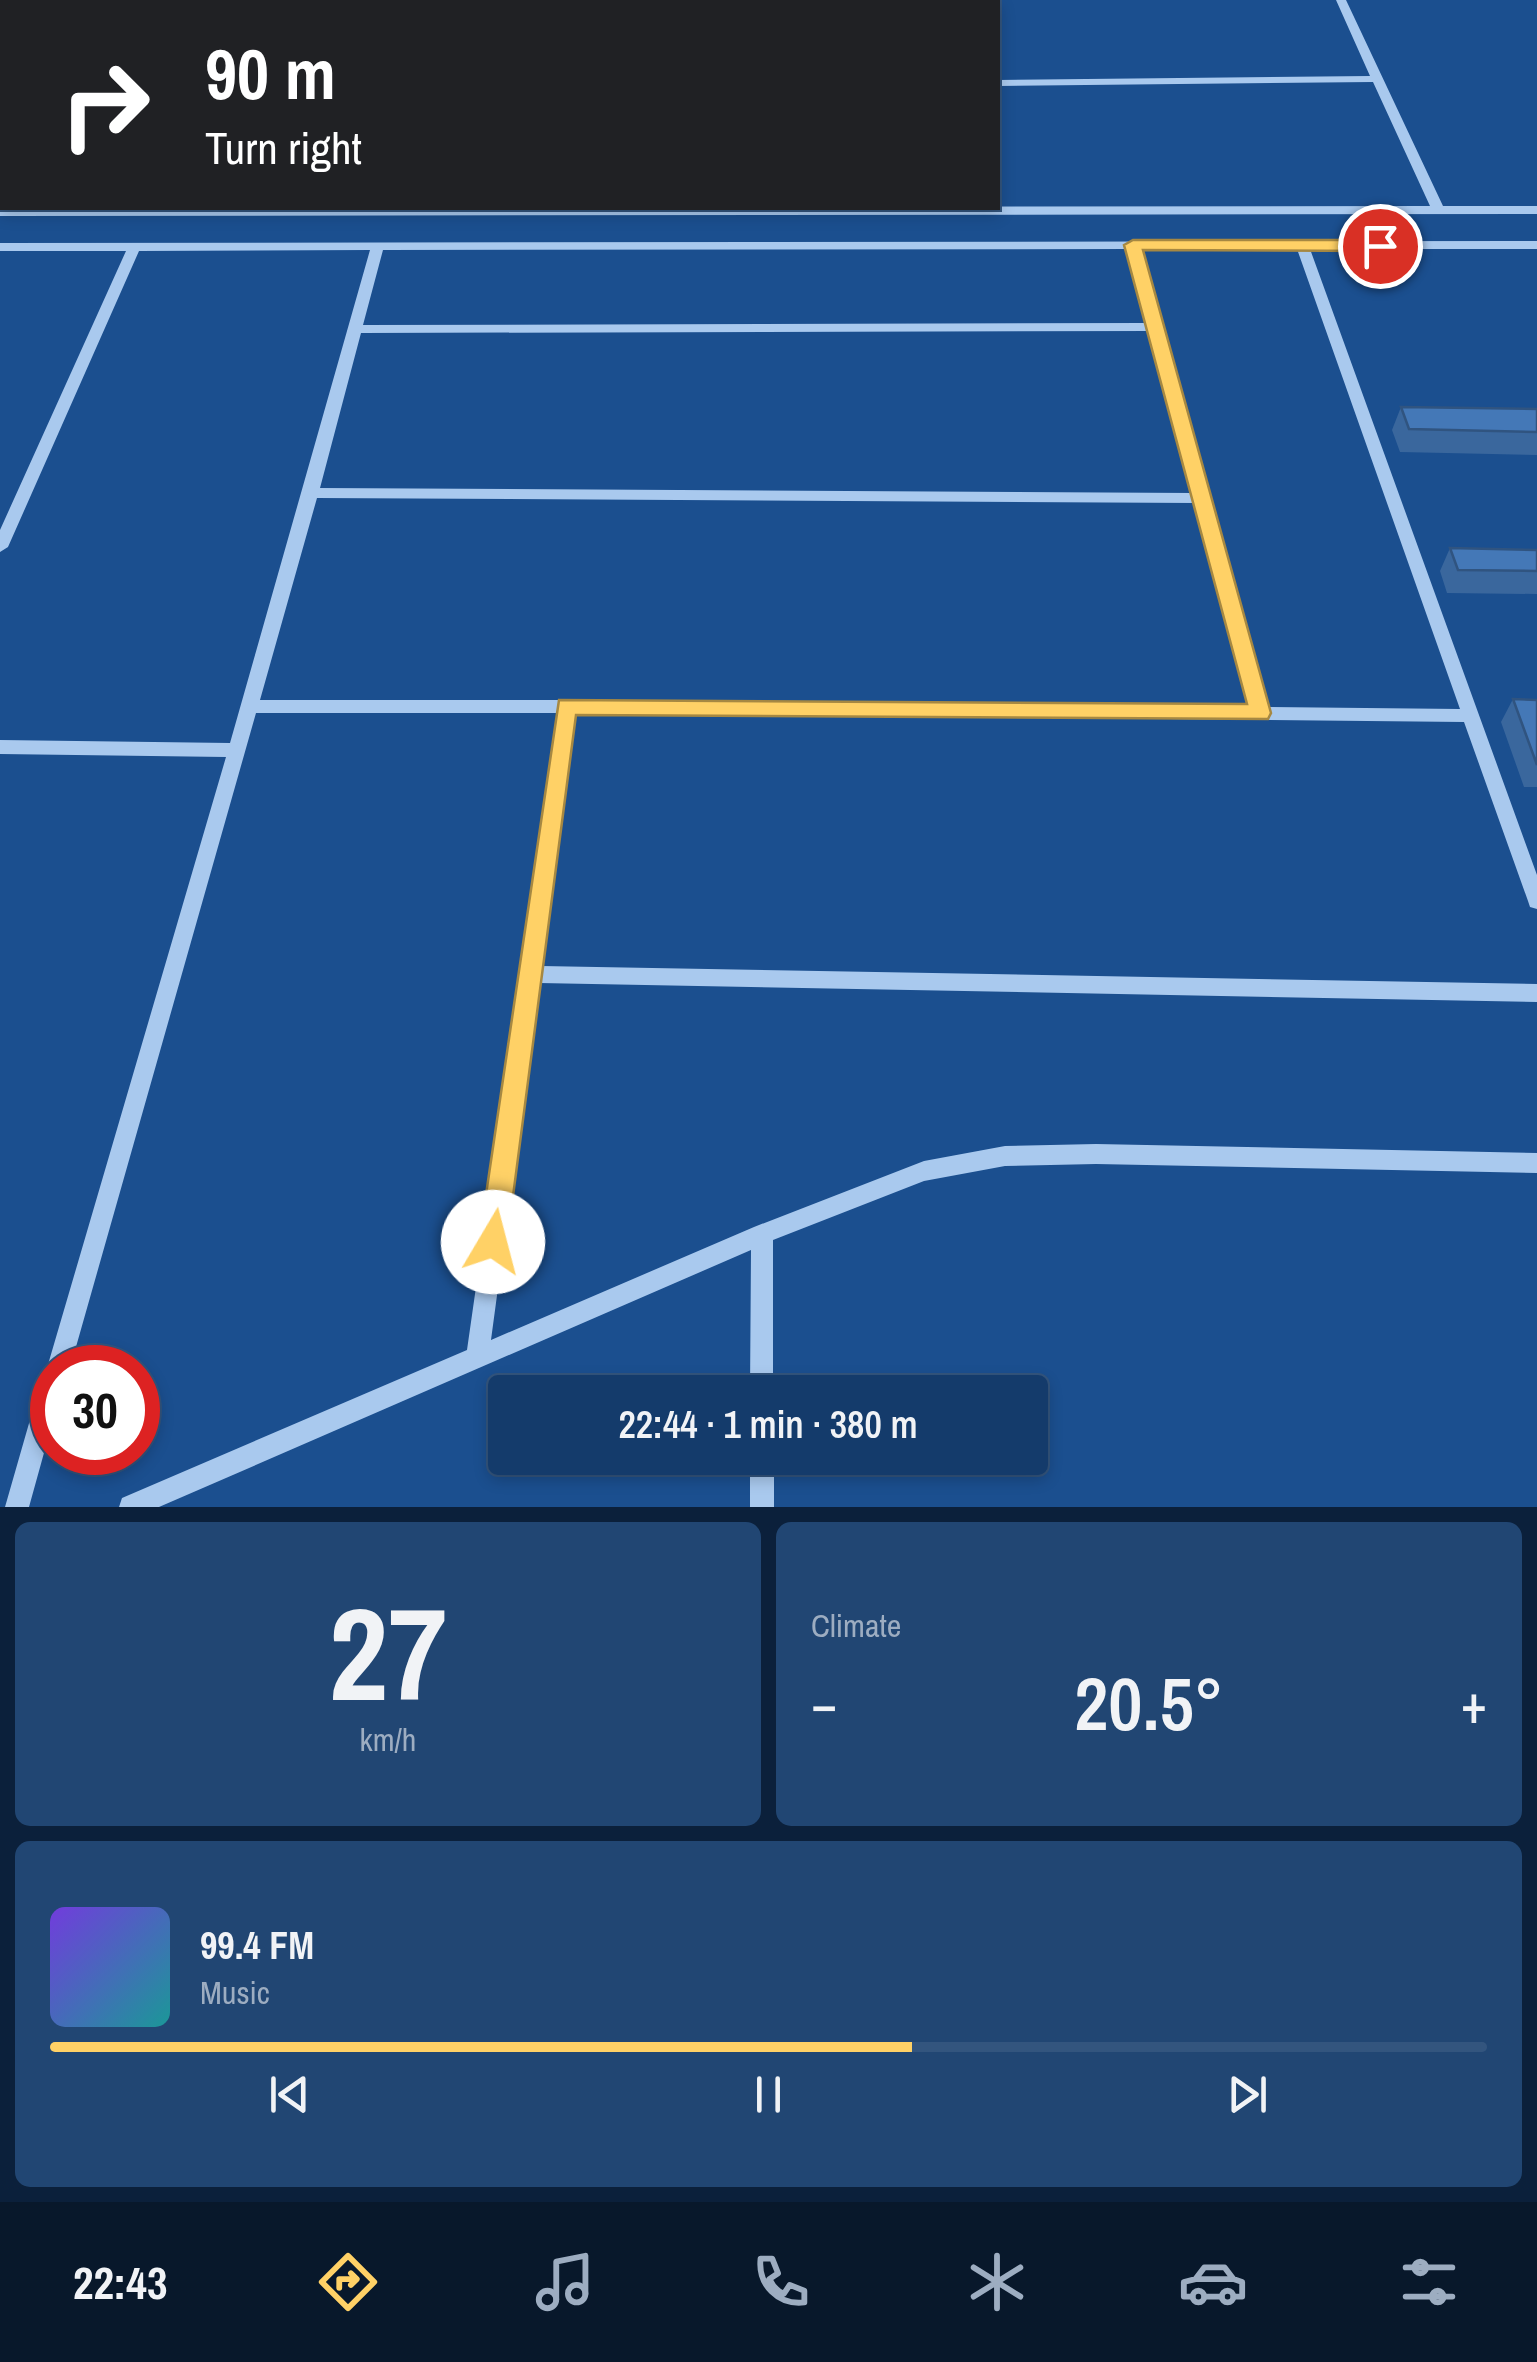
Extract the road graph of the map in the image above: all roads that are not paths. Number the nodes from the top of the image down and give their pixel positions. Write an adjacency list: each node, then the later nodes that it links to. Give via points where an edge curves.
1 (1341, 0): 2 (street)
2 (1376, 79): 3 (street); 5 (street)
3 (1000, 82)
4 (614, 210): 5 (street); 7 (street); 8 (street)
5 (1438, 210): 6 (street)
6 (1537, 210)
7 (0, 212)
8 (611, 245): 9 (street); 10 (street)
9 (1133, 245): 11 (street); 15 (street)
10 (378, 246): 14 (street); 16 (street)
11 (1302, 246): 12 (street); 23 (street)
12 (1536, 246)
13 (0, 247): 14 (street)
14 (134, 247): 19 (street)
15 (1156, 327): 16 (street); 18 (street)
16 (356, 328): 17 (street)
17 (310, 493): 18 (street); 21 (street)
18 (1202, 498): 22 (street)
19 (0, 546)
20 (566, 706): 21 (street); 22 (street); 27 (street)
21 (248, 707): 25 (street)
22 (1260, 713): 23 (street)
23 (1472, 716): 26 (street)
24 (0, 747): 25 (street)
25 (235, 750): 31 (street)
26 (1537, 901)
27 (529, 974): 28 (street); 32 (street)
28 (1537, 994)
29 (1537, 1163): 30 (street, via 1006,1156 924,1172)
30 (762, 1234): 32 (street); 33 (street)
31 (65, 1345)
32 (477, 1357): 37 (street)
33 (762, 1375)
34 (30, 1464): 36 (street)
35 (762, 1475): 38 (street)
36 (18, 1507)
37 (130, 1507)
38 (762, 1507)

